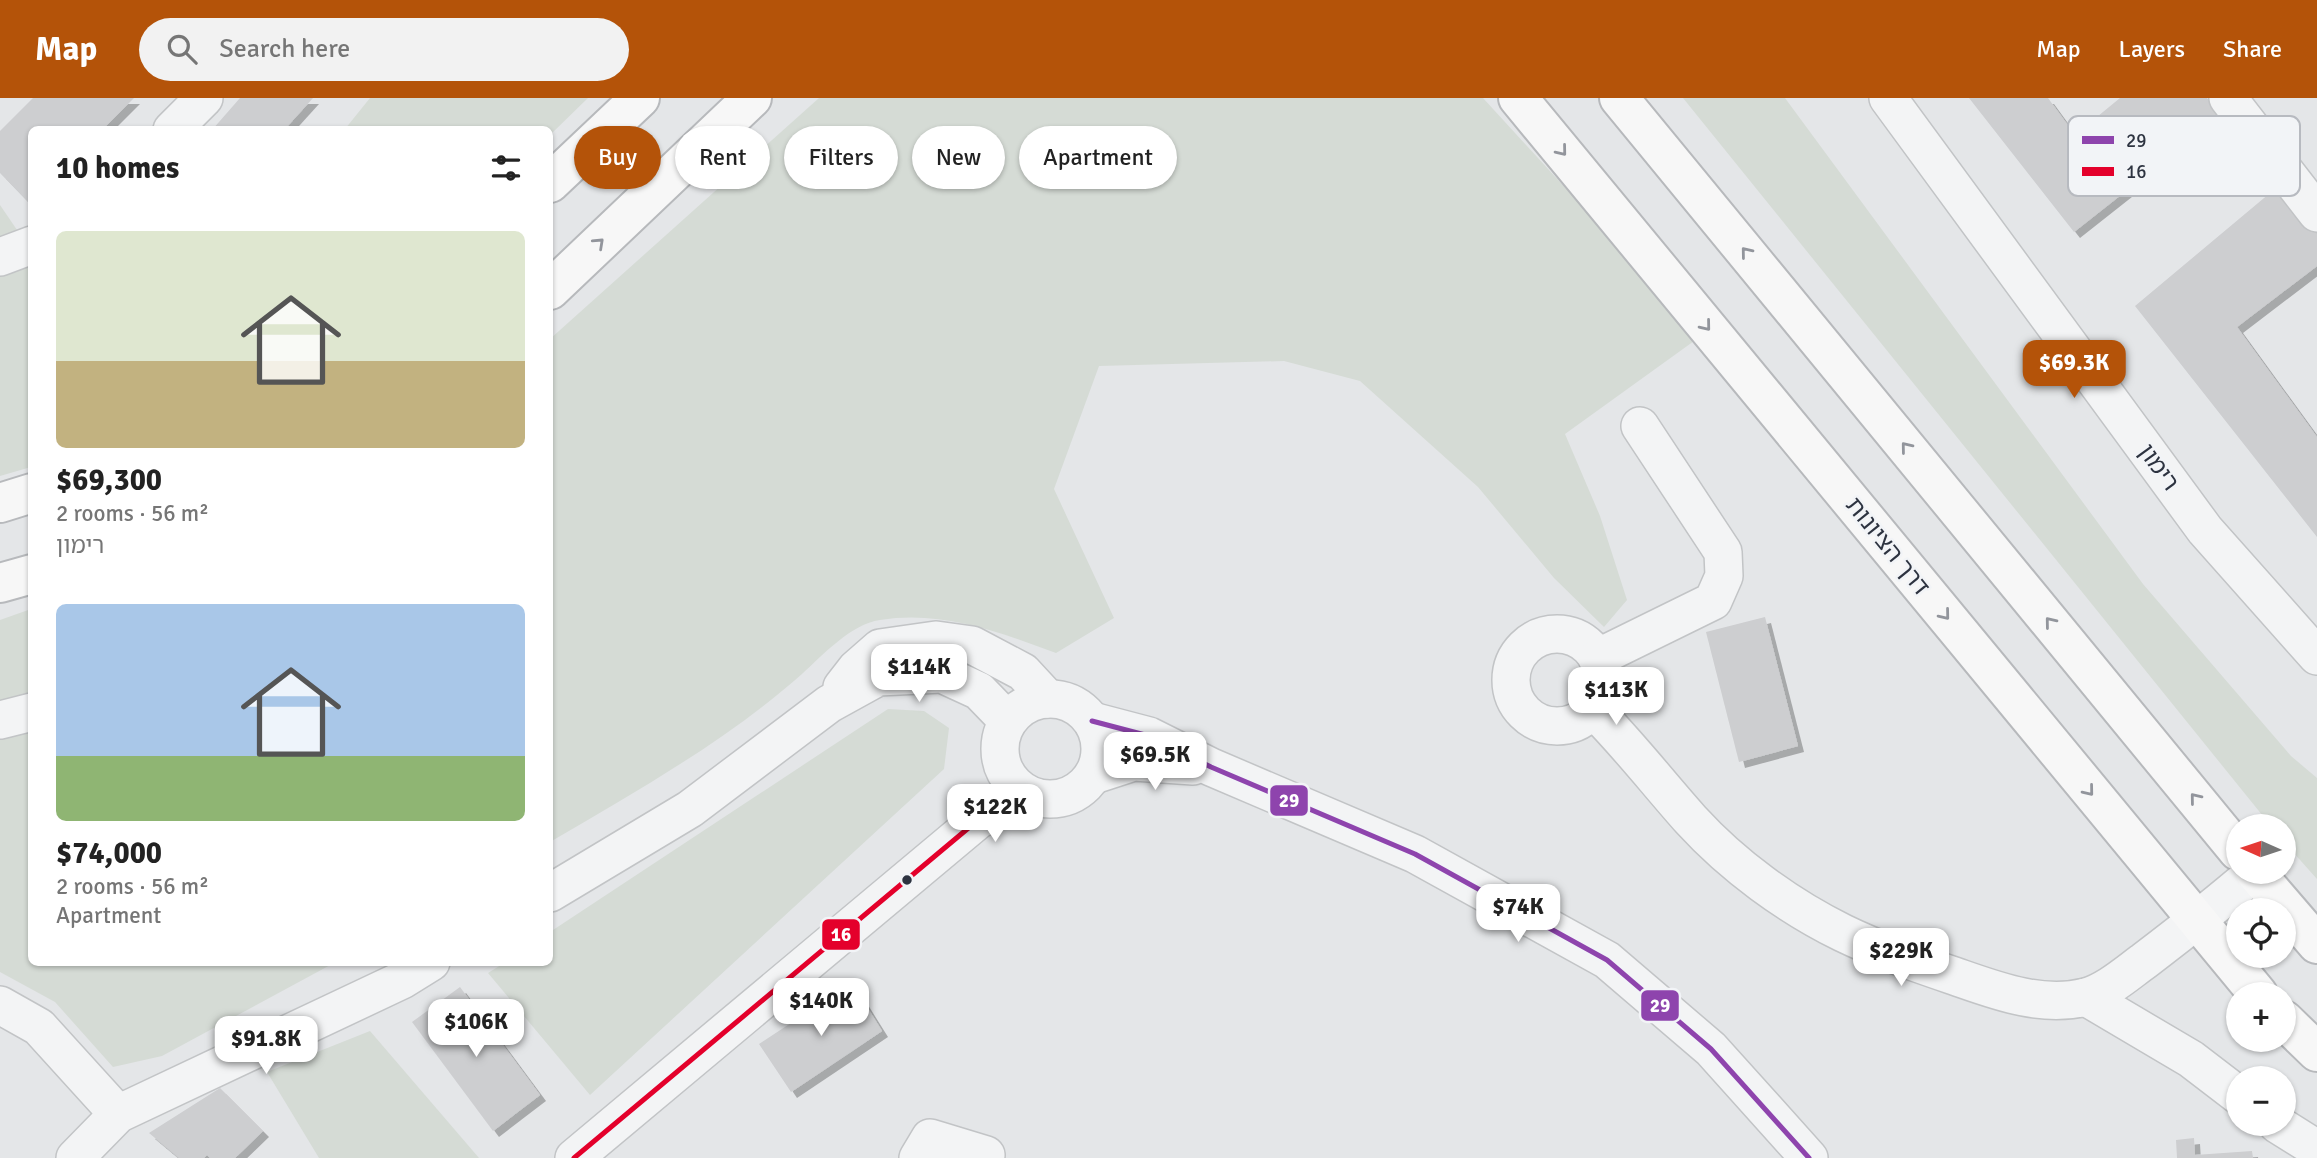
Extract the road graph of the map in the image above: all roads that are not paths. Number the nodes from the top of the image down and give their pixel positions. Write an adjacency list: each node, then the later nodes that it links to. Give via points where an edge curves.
1 (204, 98): 9 (street)
2 (640, 98): 10 (highway)
3 (752, 98): 15 (highway, one-way to 3)
4 (1518, 98): 38 (highway, דרך הציונות, one-way to 38)
5 (1619, 98): 33 (highway, one-way to 5)
6 (1888, 98): 21 (street, רימון, via 2205,530)
7 (2228, 98): 8 (street)
8 (2242, 116)
9 (176, 126)
10 (553, 180)
11 (2300, 191): 12 (street)
12 (2317, 213)
13 (28, 246): 14 (street)
14 (0, 257)
15 (553, 287)
16 (1640, 426): 22 (street, via 1723,552 1724,576 1713,601)
17 (28, 494): 18 (highway)
18 (0, 503)
19 (28, 575): 20 (highway)
20 (0, 583)
21 (2317, 656)
22 (1597, 658): 25 (street, via 1601,693); 25 (street, via 1585,644 1551,634 1520,652 1511,686 1528,717 1544,725 1562,727)
23 (1048, 699): 24 (street, via 1023,672 972,645 936,640 880,648 856,669); 28 (street, via 1077,706); 29 (street, via 1020,709)
24 (829, 704): 29 (street, via 877,677 942,674 979,691); 37 (street, via 690,809)
25 (1593, 709): 42 (street, via 1692,821 1740,866 1801,910 1900,957 2010,995 2049,1000)
26 (28, 713): 27 (street)
27 (0, 720)
28 (1092, 721): 30 (street, via 1149,736); 31 (street, via 1100,744)
29 (1004, 736): 32 (street, via 1004,768 1012,782); 34 (street, via 986,781)
30 (1212, 767): 31 (street, via 1134,762); 54 (street, via 1415,854 1607,960 1711,1049)
31 (1094, 775): 32 (street, via 1070,796)
32 (1038, 798): 34 (street, via 1007,804 978,820)
33 (2226, 836)
34 (936, 855): 51 (street)
35 (2241, 884): 38 (street)
36 (2265, 884): 39 (highway)
37 (553, 890)
38 (2197, 922): 41 (highway, דרך הציונות); 42 (street, via 2112,985)
39 (2317, 944)
40 (425, 966): 47 (street)
41 (2248, 982)
42 (2086, 997): 46 (street)
43 (0, 1005): 47 (street, via 39,1027)
44 (2296, 1032): 45 (highway)
45 (2317, 1052)
46 (2226, 1085)
47 (118, 1114): 50 (street)
48 (2296, 1136): 49 (street)
49 (2317, 1149)
50 (75, 1158)
51 (574, 1158)
52 (918, 1158): 53 (street, via 930,1138)
53 (985, 1158)
54 (1809, 1158)

